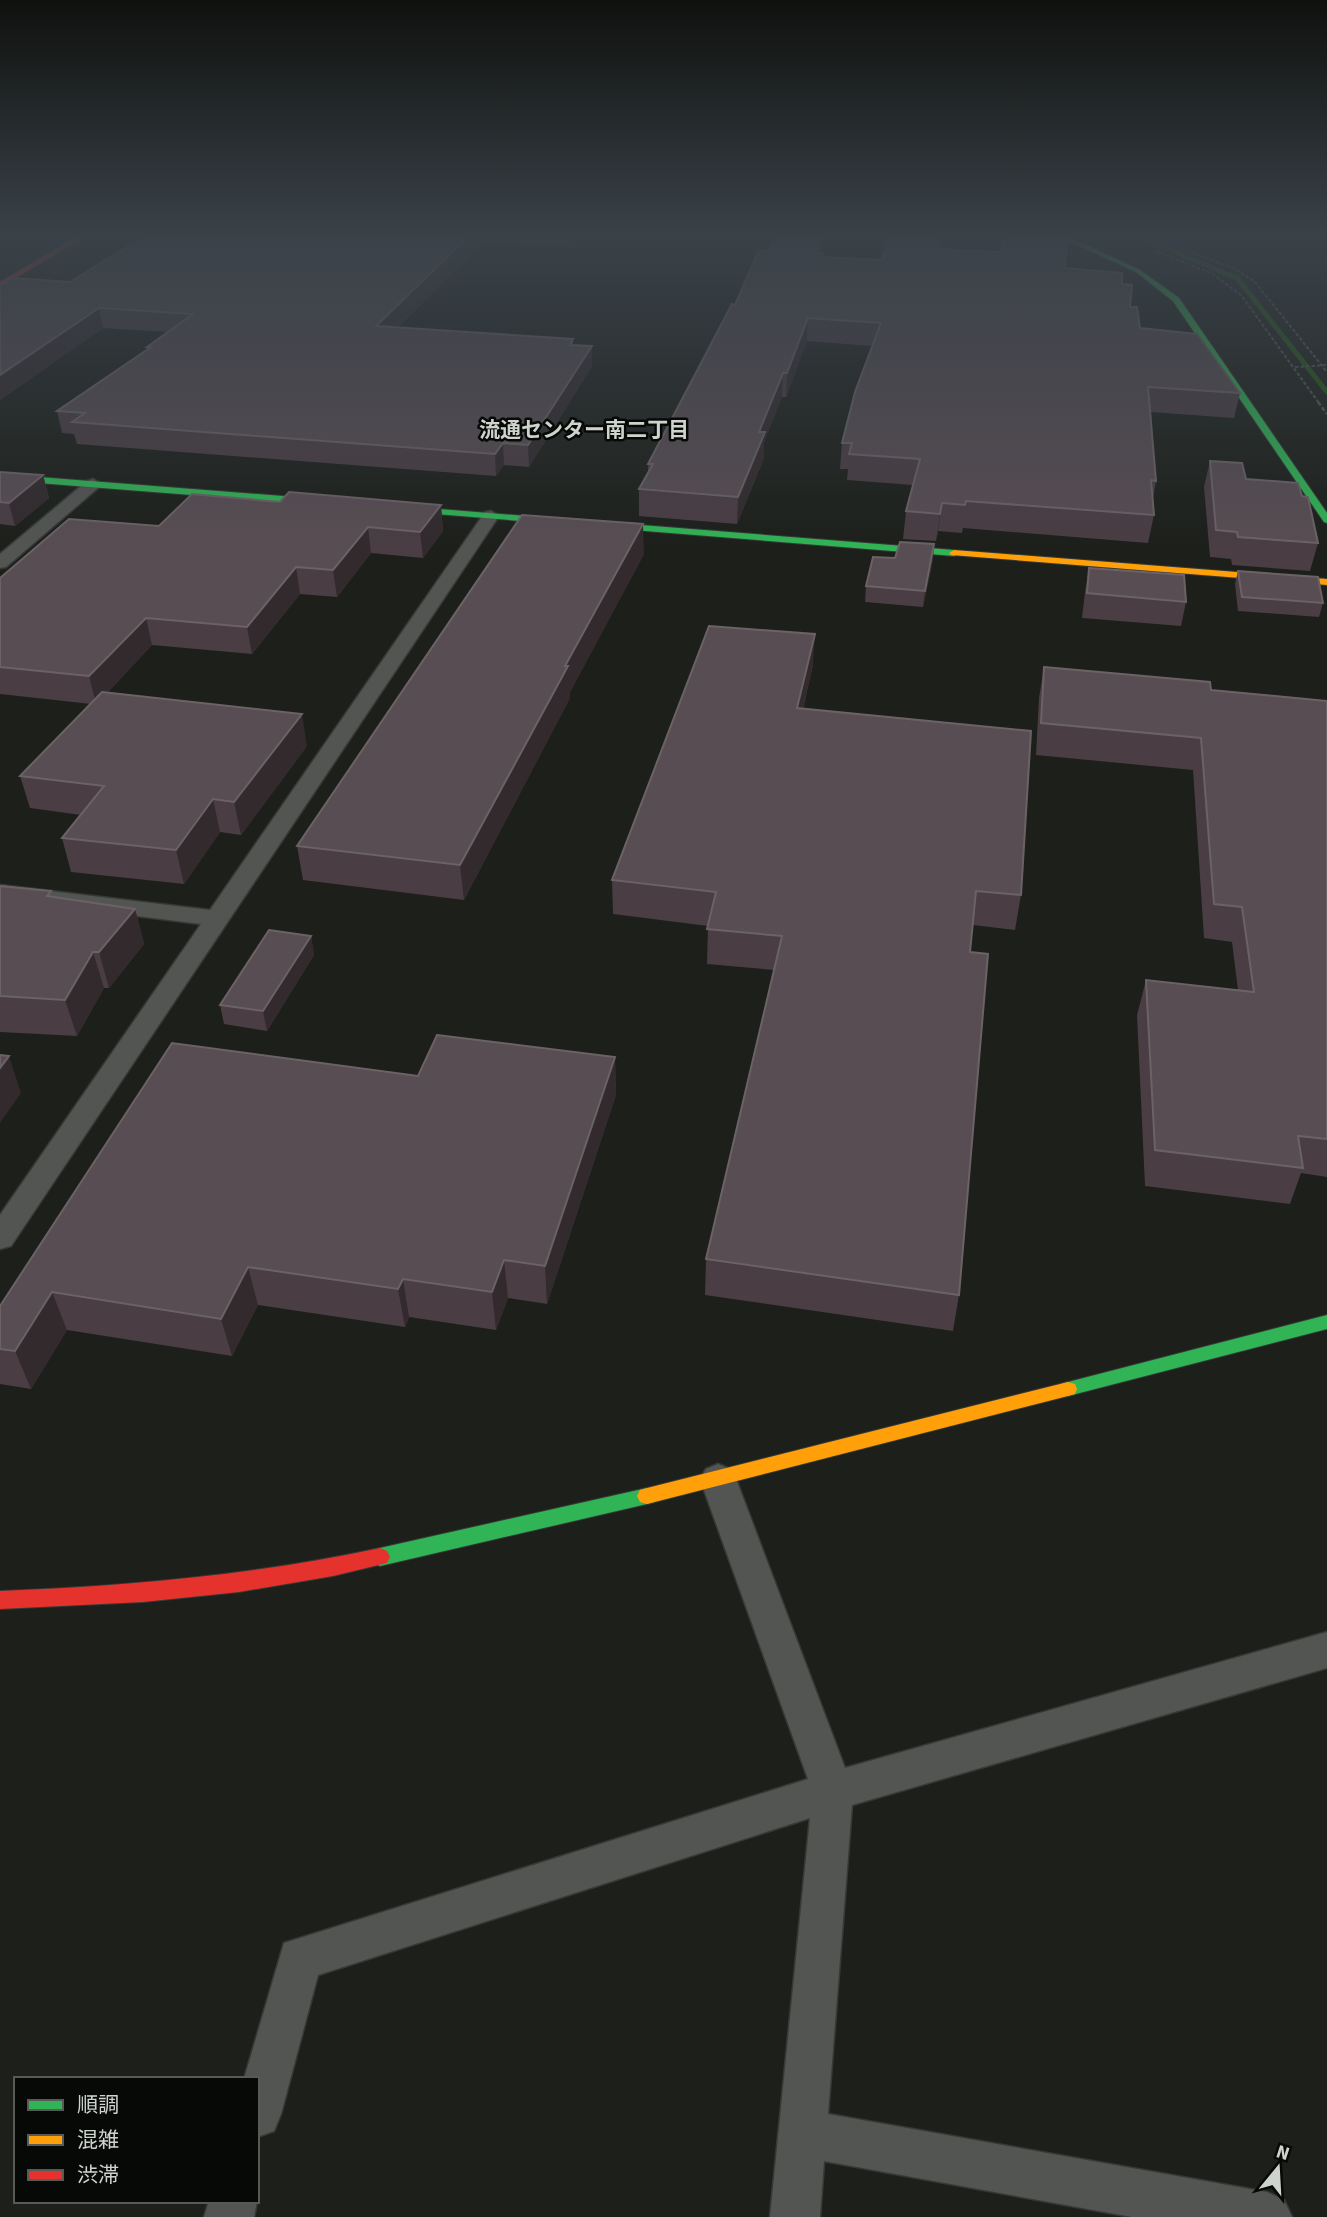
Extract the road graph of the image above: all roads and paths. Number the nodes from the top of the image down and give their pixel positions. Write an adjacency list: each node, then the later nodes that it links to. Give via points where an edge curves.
1 (1204, 340): 12 (street)
2 (1275, 340): 6 (path)
3 (1302, 340): 4 (path)
4 (1322, 365): 5 (path); 6 (path); 7 (path)
5 (1327, 365)
6 (1295, 367): 8 (path)
7 (1327, 372)
8 (1327, 414)
9 (0, 477): 10 (street)
10 (93, 484): 11 (street); 13 (street)
11 (491, 516): 14 (street); 16 (street)
12 (1327, 520)
13 (0, 563)
14 (1327, 582)
15 (0, 892): 16 (street)
16 (215, 918): 17 (street)
17 (0, 1238)
18 (1327, 1322): 19 (street)
19 (718, 1479): 20 (street, via 334,1568 127,1596); 22 (street)
20 (0, 1600)
21 (1327, 1650): 22 (street)
22 (833, 1791): 23 (street, via 300,1959); 24 (street)
23 (259, 2107)
24 (802, 2133): 25 (street); 26 (street)
25 (795, 2217)
26 (1267, 2217)

